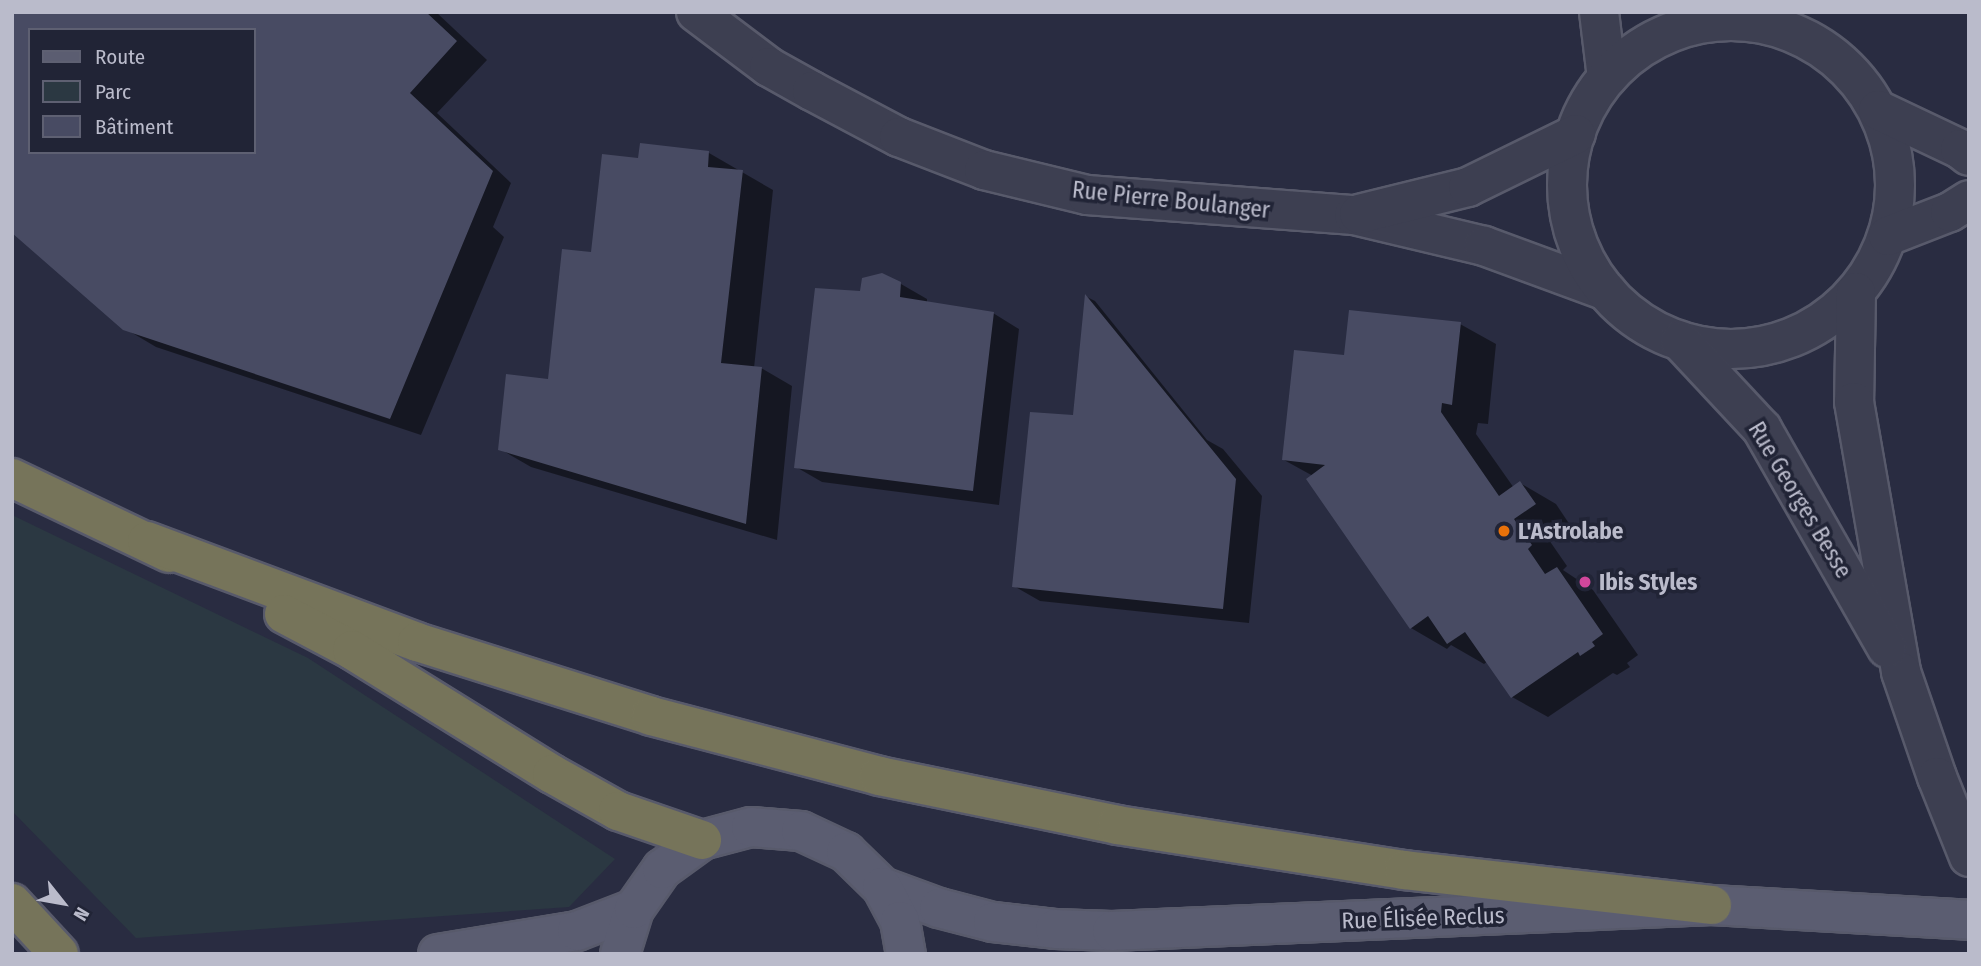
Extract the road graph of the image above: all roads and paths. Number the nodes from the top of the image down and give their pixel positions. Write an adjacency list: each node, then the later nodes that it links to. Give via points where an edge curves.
1 (696, 12): 9 (street, Rue Pierre Boulanger, via 769,67 812,91 899,137 984,170 1087,195)
2 (1599, 12): 4 (street)
3 (1773, 20): 4 (street, via 1719,20 1688,27 1657,38 1630,55); 5 (street, via 1839,59)
4 (1607, 78): 6 (street, via 1588,104)
5 (1878, 110): 7 (street); 10 (street, via 1895,171 1895,204)
6 (1576, 134): 9 (street, Rue Pierre Boulanger, via 1468,187); 11 (street, via 1568,200 1587,264)
7 (1969, 156)
8 (1969, 200): 10 (street)
9 (1354, 215): 11 (street, Rue Pierre Boulanger, via 1484,246)
10 (1888, 236): 12 (street)
11 (1606, 291): 13 (street, via 1653,330)
12 (1856, 292): 13 (street, via 1833,314 1776,343 1744,349); 16 (street, Rue Georges Besse, via 1854,402)
13 (1680, 341): 16 (street, Rue Georges Besse, via 1762,429)
14 (12, 478): 15 (highway)
15 (147, 541): 17 (highway, via 352,650 618,811); 21 (highway, via 430,646 651,716 879,776 1117,825 1391,868)
16 (1901, 672): 18 (street, Rue Georges Besse)
17 (702, 840): 19 (main road, via 751,827 801,831 846,852); 22 (main road, via 662,869)
18 (1969, 857)
19 (882, 887): 21 (main road, Rue Élisée Reclus, via 993,922 1112,931); 27 (main road, via 900,921)
20 (12, 904): 24 (highway)
21 (1712, 905): 23 (main road, Rue Élisée Reclus)
22 (634, 909): 25 (main road, via 577,931); 26 (main road)
23 (1969, 920)
24 (59, 954)
25 (438, 954)
26 (620, 954)
27 (906, 954)

